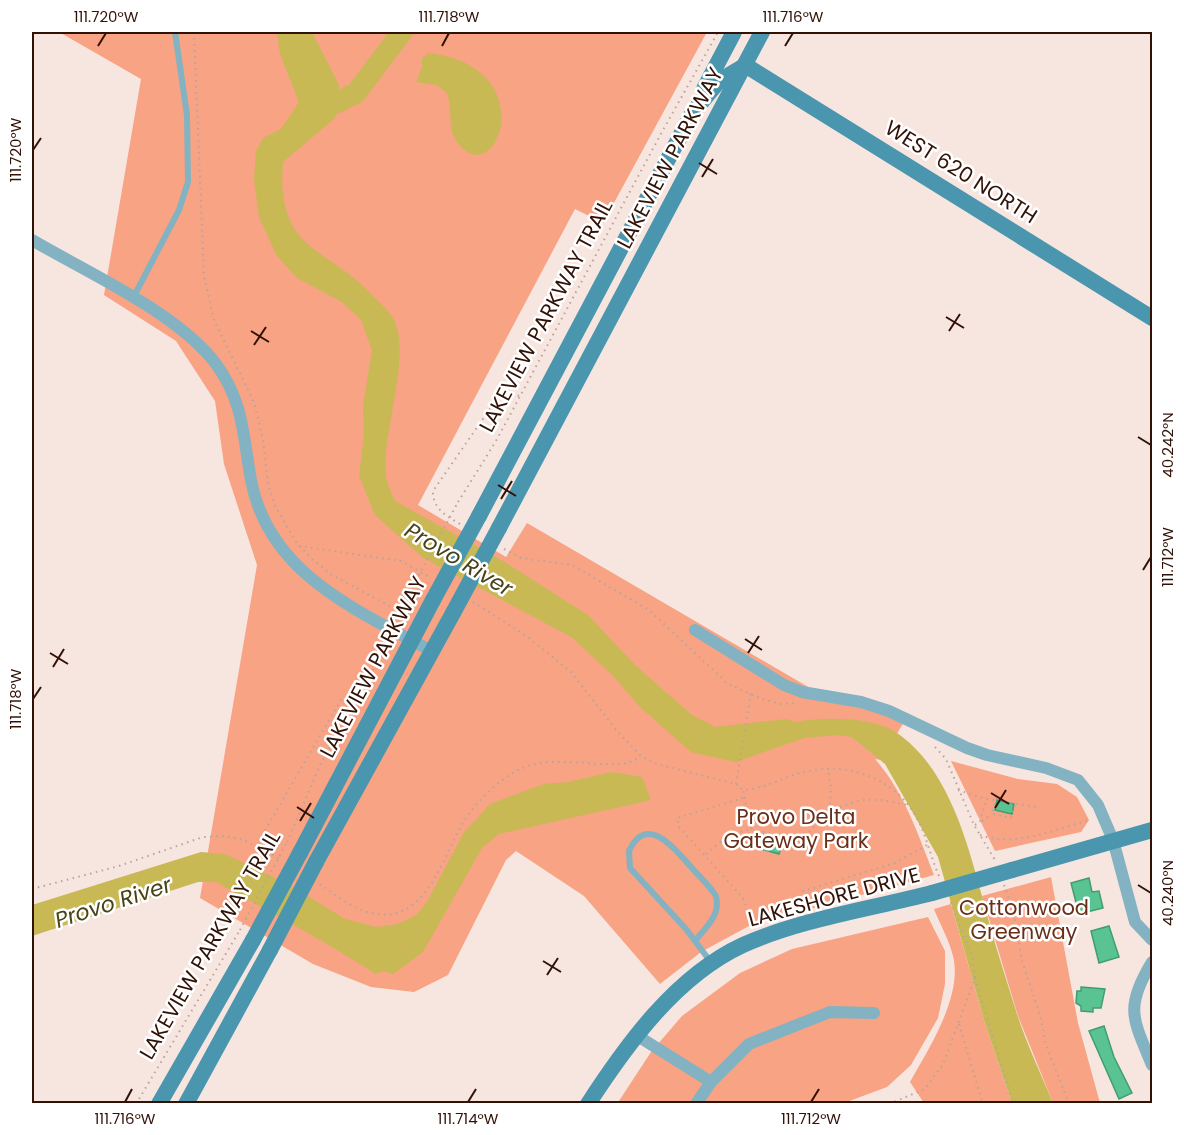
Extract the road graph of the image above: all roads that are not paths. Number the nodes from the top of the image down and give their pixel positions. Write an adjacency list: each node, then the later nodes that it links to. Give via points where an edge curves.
1 (175, 32): 7 (lane, via 187,115 188,182)
2 (762, 32): 4 (street)
3 (727, 33): 5 (street)
4 (745, 65): 5 (street, LAKEVIEW PARKWAY, via 719,81); 8 (street, WEST 620 NORTH); 11 (street, LAKEVIEW PARKWAY, bridge)
5 (693, 112): 10 (street, LAKEVIEW PARKWAY, bridge)
6 (32, 240): 7 (street)
7 (133, 298): 10 (street, via 184,331 207,353 225,379 243,421 258,505 289,559 328,593)
8 (1152, 318)
9 (694, 630): 13 (street, via 784,685 889,711 987,755 1046,768 1078,780 1098,805)
10 (412, 640): 11 (street); 22 (street, LAKEVIEW PARKWAY, bridge, via 292,852)
11 (433, 652): 23 (street, LAKEVIEW PARKWAY, bridge)
12 (1152, 830): 13 (street, LAKESHORE DRIVE)
13 (1113, 840): 14 (street, via 1135,922); 17 (street, LAKESHORE DRIVE, bridge, via 1008,877 803,925 742,945)
14 (1152, 940)
15 (695, 941): 15 (lane, via 630,868 629,851 640,838 650,835 665,839 716,896 715,917); 17 (lane)
16 (1152, 962): 20 (street, via 1138,986 1134,1019)
17 (712, 964): 19 (street, LAKESHORE DRIVE)
18 (874, 1013): 21 (street, via 830,1012 749,1044)
19 (636, 1035): 21 (street); 24 (street, LAKESHORE DRIVE)
20 (1152, 1065)
21 (711, 1082): 25 (street)
22 (159, 1104)
23 (186, 1104)
24 (588, 1104)
25 (696, 1104)

